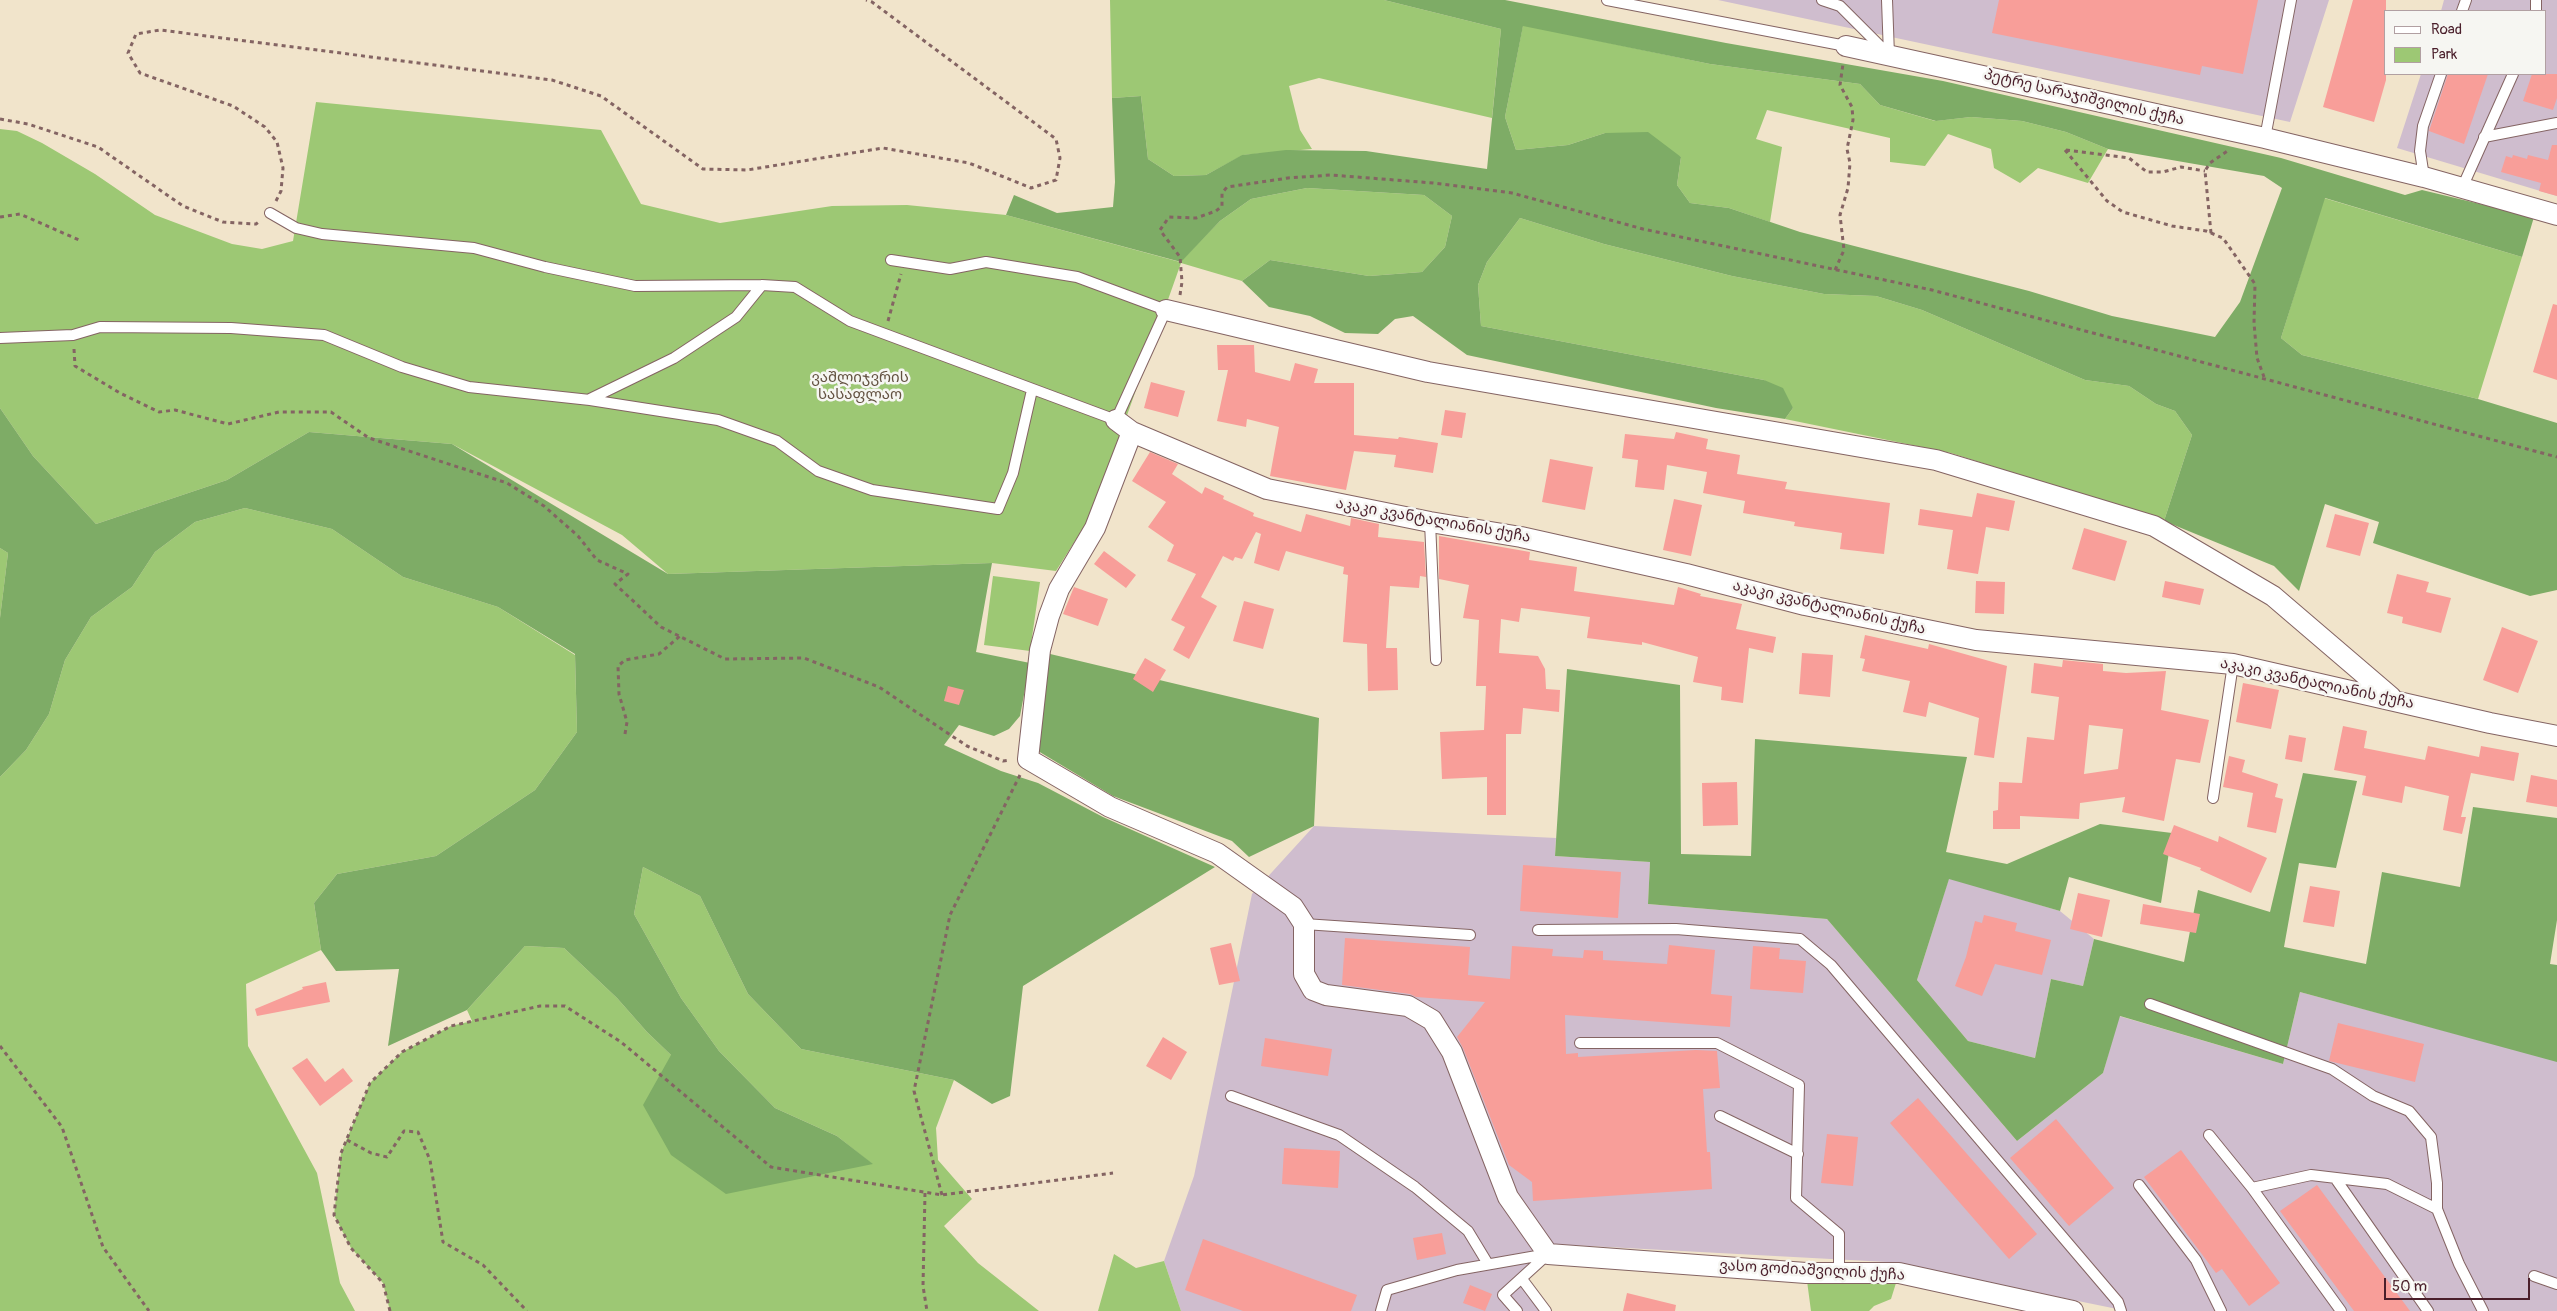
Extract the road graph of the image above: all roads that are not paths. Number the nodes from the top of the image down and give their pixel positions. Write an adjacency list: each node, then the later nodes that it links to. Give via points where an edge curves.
1 (1607, 0): 5 (lane, პეტრე სარაჯიშვილის ქუჩა)
2 (1822, 0): 6 (lane, via 1840,6)
3 (1887, 0): 6 (lane)
4 (2291, 0): 11 (lane)
5 (1846, 46): 6 (street, პეტრე სარაჯიშვილის ქუჩა)
6 (1889, 55): 11 (street, პეტრე სარაჯიშვილის ქუჩა)
7 (2441, 75): 12 (lane, via 2423,126 2420,151)
8 (2513, 75): 10 (lane)
9 (2557, 123): 10 (lane)
10 (2484, 137): 13 (lane)
11 (2265, 138): 12 (street, პეტრე სარაჯიშვილის ქუჩა)
12 (2424, 177): 13 (street, პეტრე სარაჯიშვილის ქუჩა)
13 (2462, 188): 15 (street, პეტრე სარაჯიშვილის ქუჩა)
14 (270, 213): 17 (lane, via 296,228 322,234 474,248 635,286)
15 (2557, 215)
16 (891, 260): 18 (lane, via 950,269 986,262 1077,277)
17 (762, 284): 20 (lane, via 795,287 850,321); 21 (lane, via 736,317 674,358)
18 (1172, 311): 22 (lane); 27 (street, via 1428,372 1936,460 2154,526 2273,596)
19 (0, 338): 21 (lane, via 73,335 100,327 231,328 324,335 402,367 468,388)
20 (1032, 390): 21 (lane, via 1013,473 998,509 872,490 818,471 776,441 718,420); 22 (lane)
21 (590, 400)
22 (1116, 420): 23 (street, აკაკი კვანტალიანის ქუჩა)
23 (1132, 432): 24 (street, აკაკი კვანტალიანის ქუჩა, via 1267,489); 30 (street, via 1096,528 1059,589 1049,616 1040,650 1028,759 1110,807 1217,853 1293,907)
24 (1430, 522): 25 (lane); 26 (street, აკაკი კვანტალიანის ქუჩა, via 1521,537 1805,605 1976,640)
25 (1436, 660)
26 (2234, 664): 27 (street, აკაკი კვანტალიანის ქუჩა); 29 (lane)
27 (2394, 700): 28 (street, აკაკი კვანტალიანის ქუჩა)
28 (2557, 736)
29 (2214, 798)
30 (1304, 924): 32 (lane); 43 (street, via 1304,974 1313,990 1326,996 1408,1006 1432,1020 1452,1052 1508,1197)
31 (1538, 930): 53 (lane, via 1676,929 1800,940 1831,964 2118,1302)
32 (1470, 935)
33 (2150, 1004): 42 (lane, via 2332,1069 2373,1096 2409,1111 2431,1137)
34 (1580, 1043): 38 (lane, via 1717,1043 1799,1085)
35 (1231, 1096): 44 (lane, via 1339,1134 1415,1187 1468,1231)
36 (1720, 1116): 38 (lane)
37 (2209, 1134): 41 (lane)
38 (1798, 1154): 45 (lane, via 1796,1198 1839,1234)
39 (2335, 1178): 41 (lane, via 2310,1175); 42 (lane, via 2387,1184); 56 (lane)
40 (2139, 1185): 54 (lane, via 2196,1260)
41 (2252, 1188): 55 (lane)
42 (2437, 1209): 57 (lane, via 2459,1264)
43 (1548, 1254): 44 (lane); 45 (street, ვასო გოძიაშვილის ქუჩა, via 1806,1273); 47 (lane)
44 (1488, 1264): 49 (lane, via 1387,1290)
45 (1839, 1272): 52 (street, ვასო გოძიაშვილის ქუჩა, via 1899,1273)
46 (2534, 1276): 48 (lane)
47 (1522, 1280): 50 (lane, via 1503,1295); 51 (lane)
48 (2557, 1284)
49 (1381, 1311)
50 (1517, 1311)
51 (1546, 1311)
52 (2074, 1311)
53 (2121, 1311)
54 (2221, 1311)
55 (2341, 1311)
56 (2428, 1311)
57 (2483, 1311)

